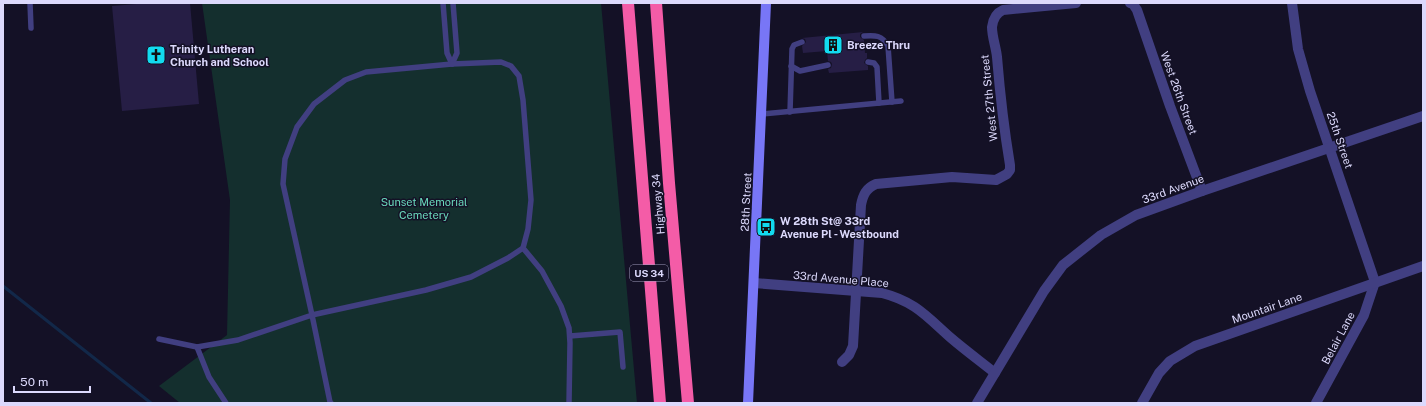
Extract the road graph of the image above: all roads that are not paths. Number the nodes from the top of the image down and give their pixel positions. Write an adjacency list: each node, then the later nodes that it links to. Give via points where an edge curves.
1 (30, 3): 11 (lane)
2 (443, 3): 16 (lane, via 447,54)
3 (453, 3): 16 (lane, via 457,53)
4 (620, 3): 14 (highway, via 624,38)
5 (628, 3): 14 (highway, Highway 34 / US 34)
6 (656, 3): 43 (highway, Highway 34 / US 34)
7 (766, 3): 23 (street, 28th Street)
8 (1076, 3): 31 (street, West 27th Street, via 1003,10 998,13 994,19 992,33 1010,170 996,180 952,178 876,184 869,187 861,205)
9 (1292, 3): 25 (street, 25th Street, via 1298,49)
10 (1132, 4): 26 (street, West 26th Street, via 1137,10)
11 (31, 28)
12 (864, 36): 20 (lane, via 877,36 884,39 888,46)
13 (802, 42): 18 (lane, via 794,45 792,49)
14 (632, 56): 42 (highway, Highway 34 / US 34)
15 (868, 62): 21 (lane, via 874,63 877,67)
16 (452, 64): 27 (lane, via 501,62 511,66 519,76 531,200 528,229); 32 (lane, via 366,72 345,80 314,104 297,127 285,159 283,184)
17 (828, 65): 18 (lane, via 800,71)
18 (791, 66): 22 (lane)
19 (901, 101): 20 (lane)
20 (892, 102): 21 (lane)
21 (879, 103): 22 (lane)
22 (790, 112): 23 (lane)
23 (762, 114): 30 (street, 28th Street)
24 (1423, 116): 25 (street, 33rd Avenue)
25 (1330, 148): 26 (street, 33rd Avenue); 29 (street, 25th Street)
26 (1202, 191): 38 (street, 33rd Avenue, via 1136,215 1101,235 1063,265 1044,291)
27 (522, 248): 32 (lane, via 470,277 426,290); 33 (lane, via 542,271 561,306)
28 (1423, 266): 29 (street, Mountair Lane)
29 (1375, 282): 46 (street, Mountair Lane, via 1195,346 1170,361 1159,373); 47 (street, Belair Lane, via 1364,315)
30 (754, 283): 31 (street, 33rd Avenue Place); 44 (street, 28th Street)
31 (856, 291): 36 (street, via 853,346); 38 (street, 33rd Avenue Place, via 882,293 908,302)
32 (312, 316): 35 (lane, via 238,340); 40 (lane)
33 (570, 336): 37 (lane, via 620,332); 41 (lane)
34 (159, 339): 35 (lane)
35 (197, 347): 39 (lane, via 209,377)
36 (842, 362)
37 (623, 367)
38 (995, 373): 45 (street, 33rd Avenue)
39 (226, 403)
40 (331, 403)
41 (569, 403)
42 (660, 403)
43 (688, 403)
44 (748, 403)
45 (977, 403)
46 (1142, 403)
47 (1316, 403)

